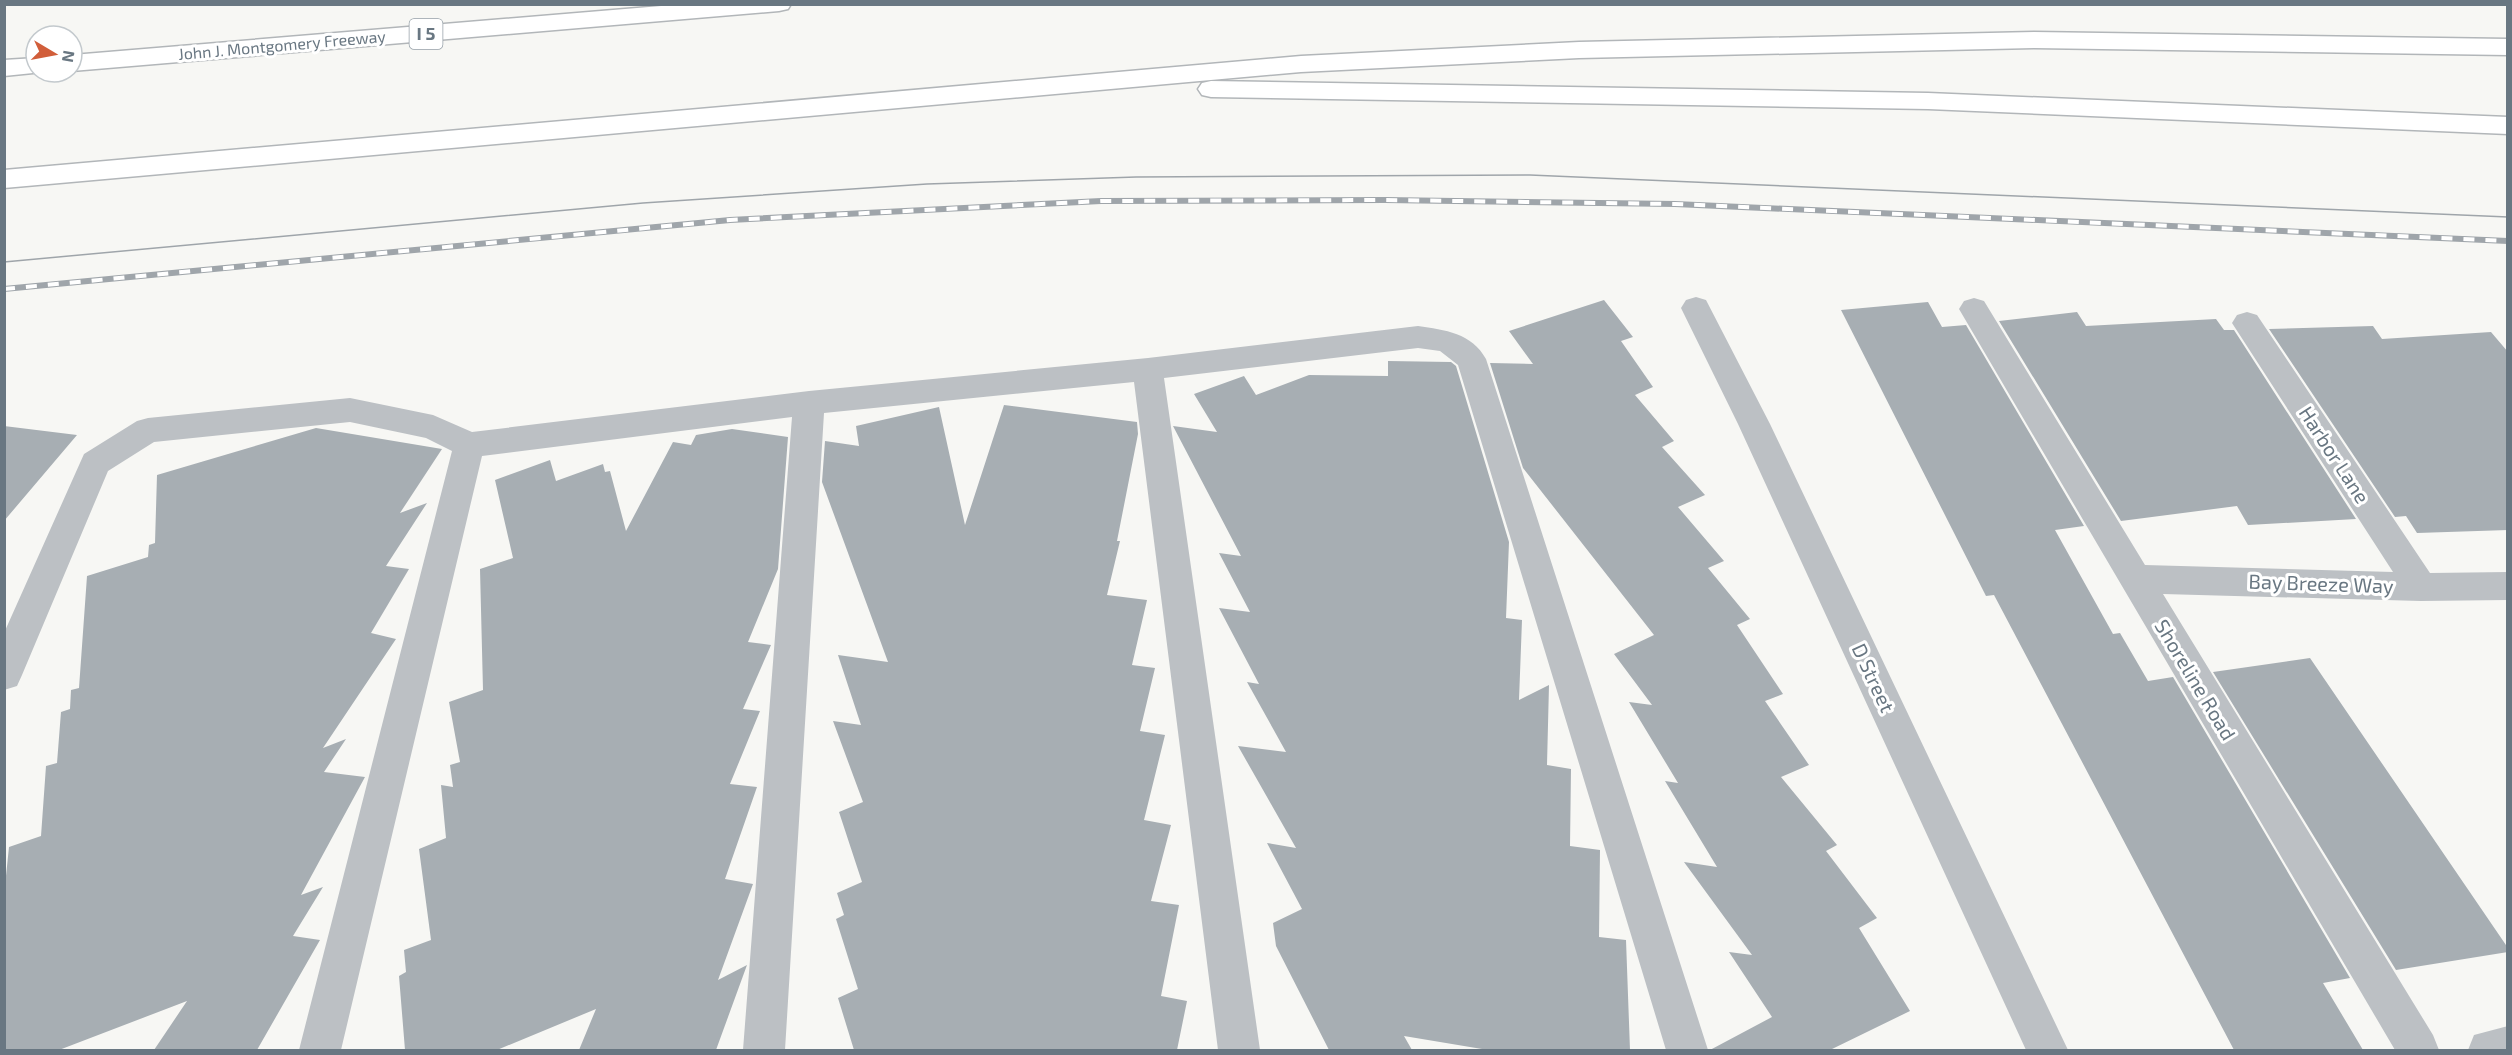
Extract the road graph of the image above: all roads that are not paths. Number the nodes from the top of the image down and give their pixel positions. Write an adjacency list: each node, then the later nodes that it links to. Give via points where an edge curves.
1 (779, 4): 3 (highway, John J. Montgomery Freeway / I 5)
2 (2508, 47): 6 (highway, via 2034,40 1579,50 1301,64)
3 (84, 62)
4 (24, 67): 5 (highway)
5 (4, 68)
6 (1074, 84): 7 (highway, via 1282,92 1928,101); 8 (highway)
7 (2508, 126)
8 (4, 179)
9 (1696, 308): 24 (street, D Street)
10 (1974, 309): 15 (street, Shoreline Road)
11 (2247, 323): 17 (street, Harbor Lane)
12 (1148, 369): 13 (street); 22 (street); 23 (street, via 1418,337 1449,341 1471,359)
13 (809, 403): 14 (street); 21 (street)
14 (469, 445): 18 (street, via 433,427 350,410 148,430 95,463); 20 (street)
15 (2135, 579): 17 (street, Bay Breeze Way); 25 (street, Shoreline Road)
16 (2508, 586): 17 (street, Bay Breeze Way)
17 (2421, 587)
18 (4, 675)
19 (2508, 1047): 26 (street)
20 (320, 1050)
21 (764, 1050)
22 (1239, 1050)
23 (1687, 1050)
24 (2047, 1050)
25 (2418, 1050)
26 (2488, 1050)

